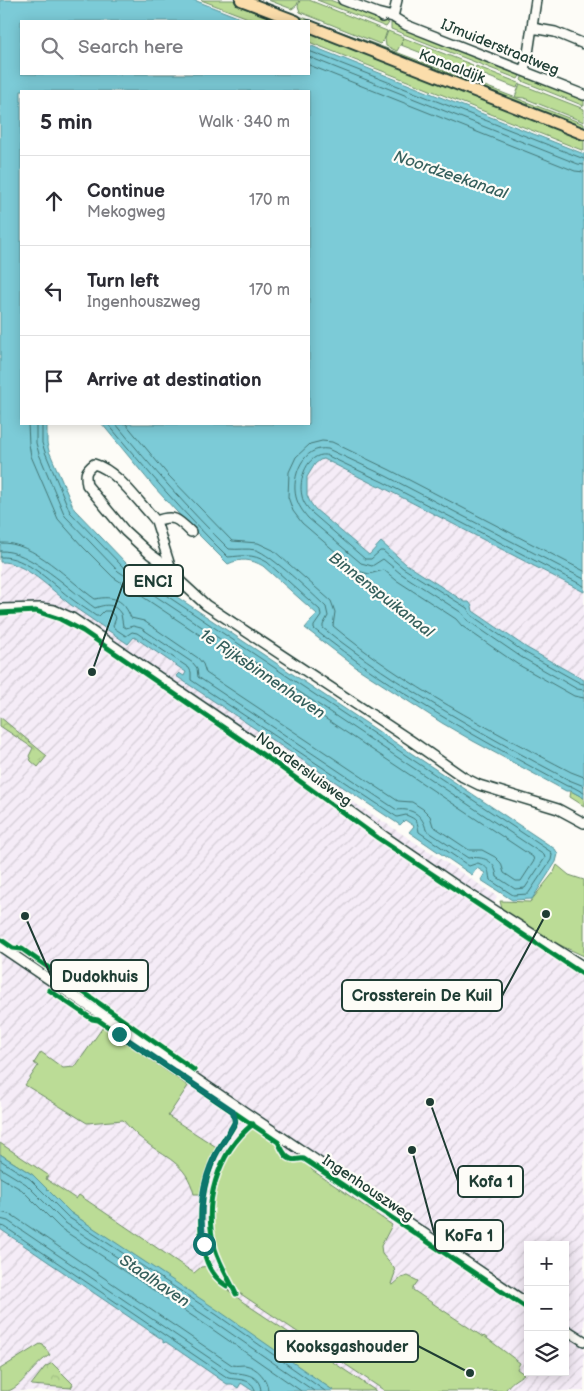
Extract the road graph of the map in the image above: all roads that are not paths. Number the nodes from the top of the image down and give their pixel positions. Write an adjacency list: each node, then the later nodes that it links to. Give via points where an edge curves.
1 (241, 0): 7 (main road)
2 (343, 0): 5 (street, IJmuiderstraatweg)
3 (397, 0): 6 (street)
4 (536, 0): 10 (street)
5 (377, 14): 6 (street, IJmuiderstraatweg); 8 (street, IJmuiderstraatweg, via 391,22)
6 (393, 17): 8 (street, IJmuiderstraatweg)
7 (293, 20)
8 (406, 25): 12 (street, IJmuiderstraatweg)
9 (310, 26): 14 (main road, Kanaaldijk)
10 (532, 28): 11 (street, via 555,32); 12 (street)
11 (584, 44)
12 (523, 71): 13 (street, IJmuiderstraatweg)
13 (584, 95)
14 (584, 134)
15 (156, 521): 16 (street, via 175,518); 17 (street); 17 (street, via 111,472 94,464 87,469 87,484 125,531)
16 (191, 532)
17 (171, 569): 19 (street, via 206,605 463,778 558,809)
18 (0, 609): 21 (street, Noordersluisweg, via 40,608 72,618 268,751 385,837)
19 (584, 823)
20 (0, 946): 24 (street, Ingenhouszweg)
21 (564, 953): 22 (street, Noordersluisweg); 23 (street, Noordersluisweg)
22 (584, 961)
23 (584, 968)
24 (524, 1301)
25 (568, 1331): 26 (street)
26 (584, 1341)

